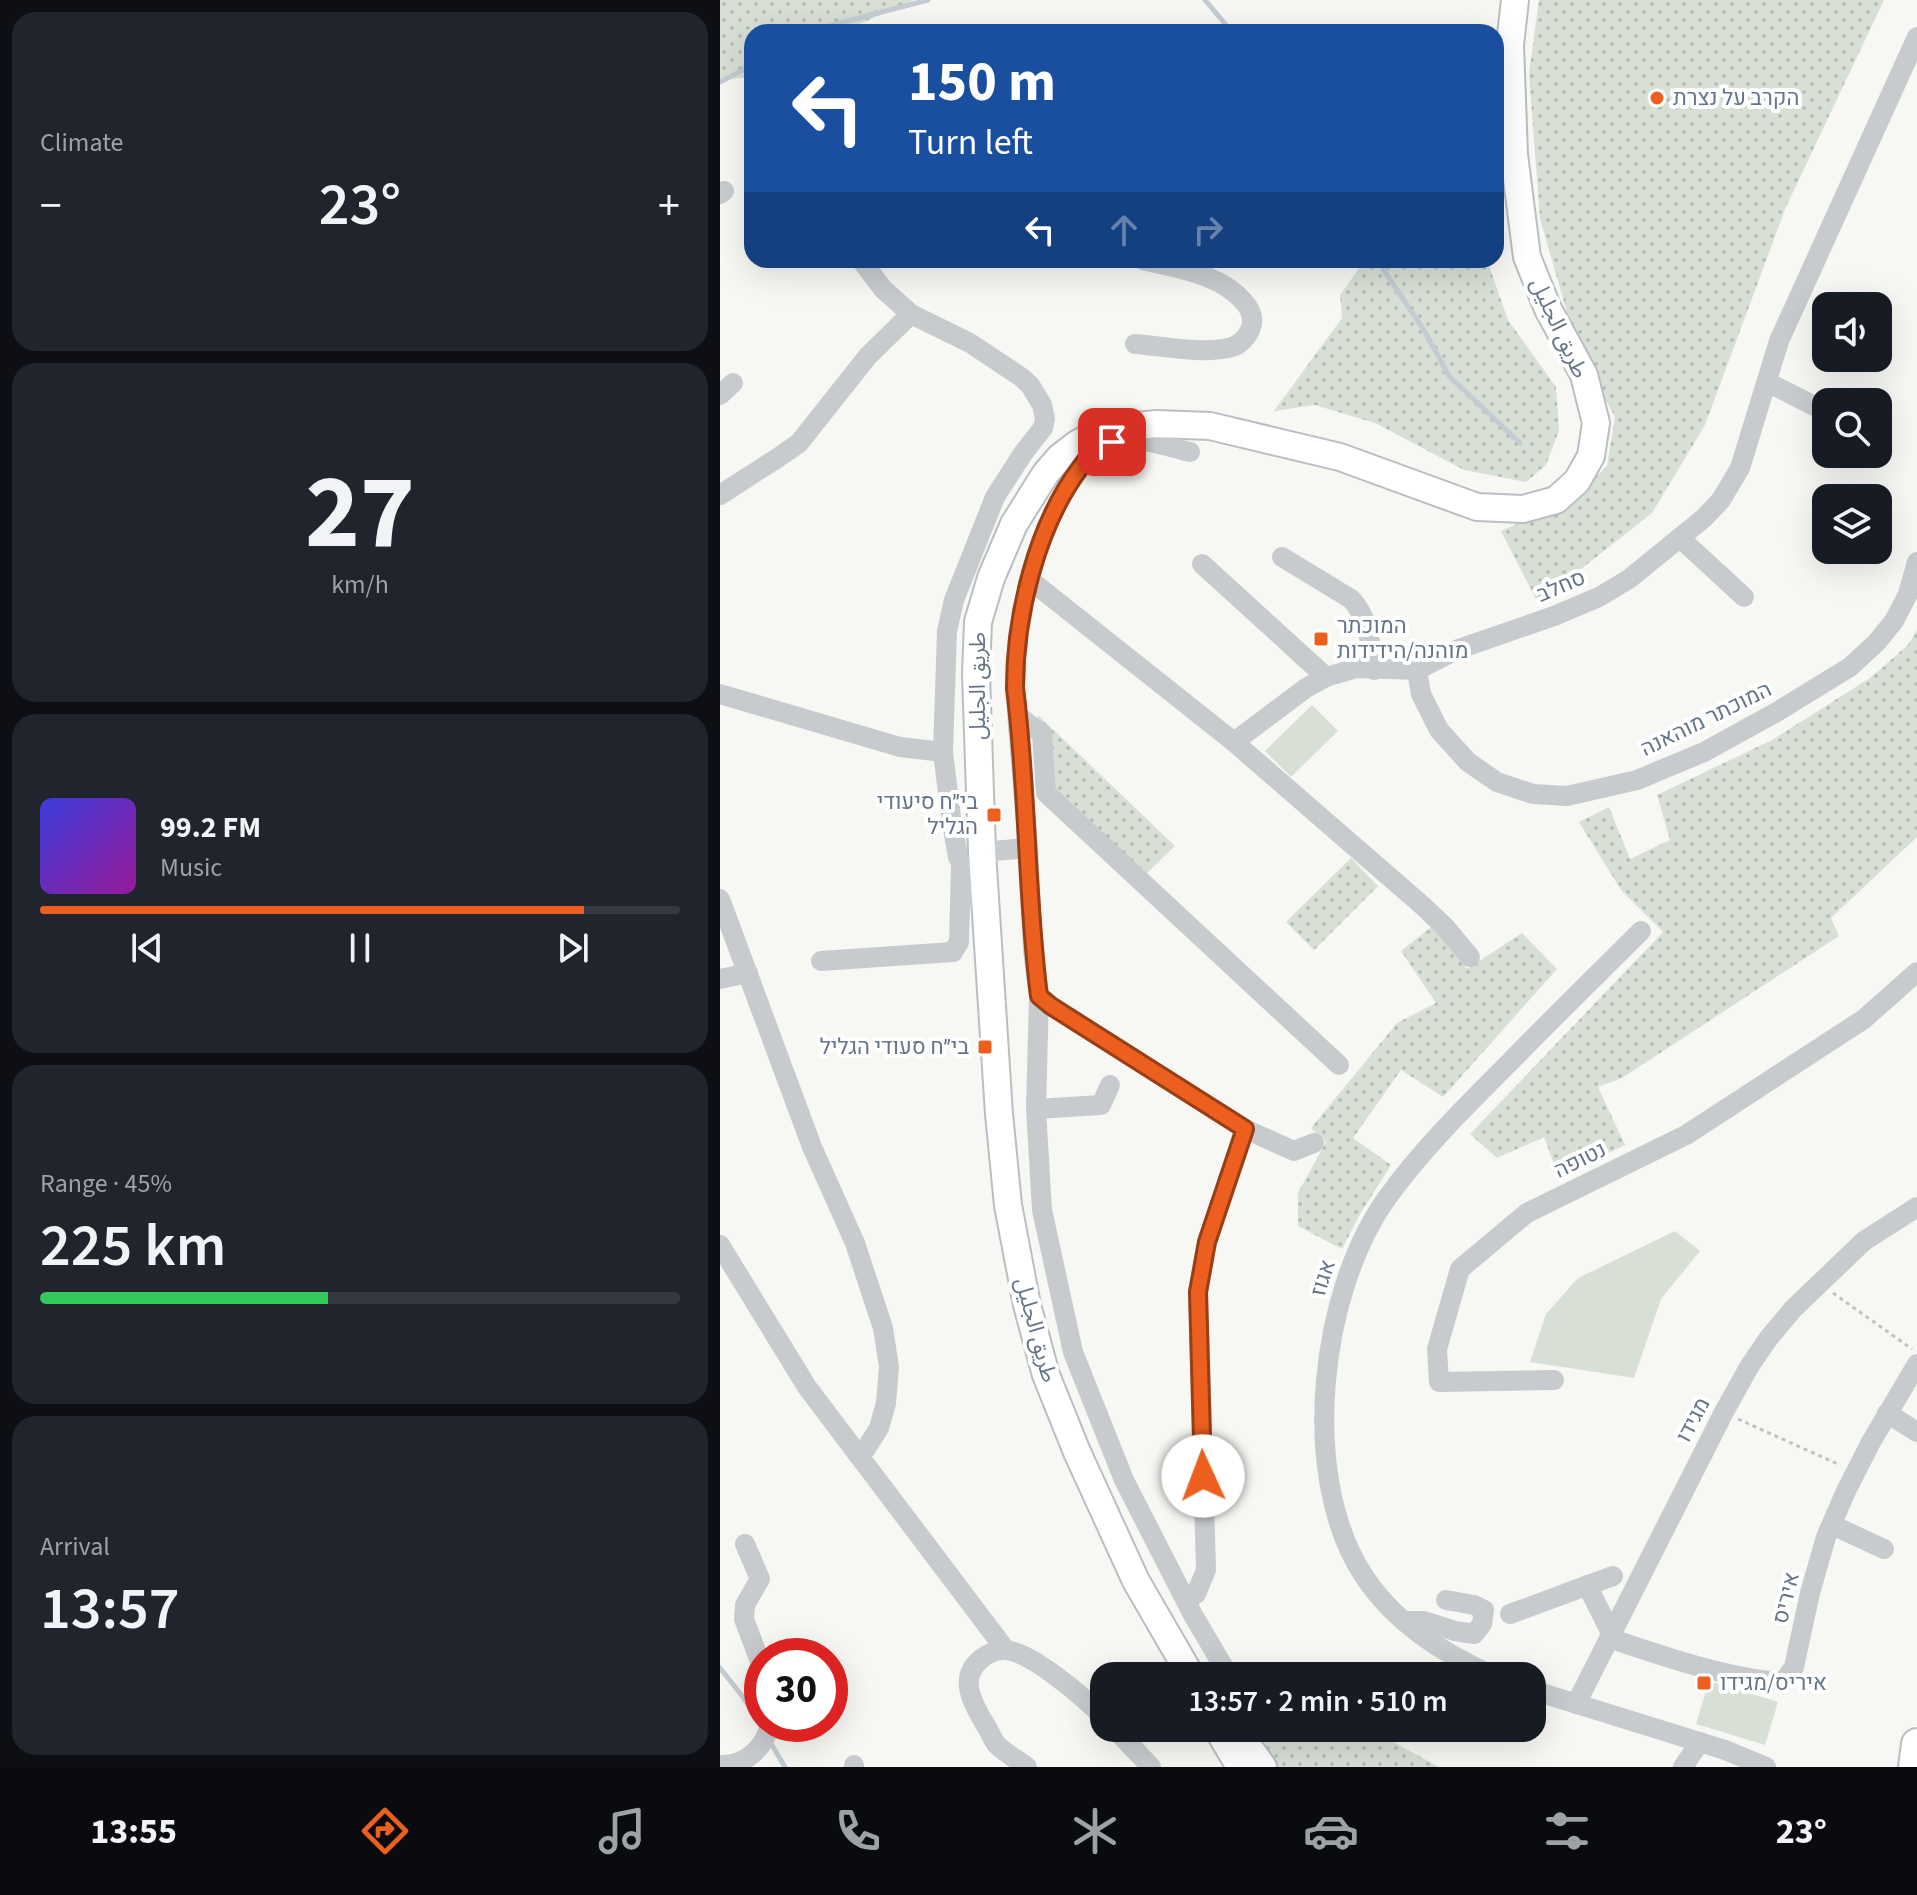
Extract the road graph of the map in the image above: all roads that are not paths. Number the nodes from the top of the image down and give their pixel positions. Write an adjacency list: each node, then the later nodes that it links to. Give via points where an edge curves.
1 (1515, 0): 25 (main road, طريق الجليل, via 1510,45 1514,155 1527,257 1584,375 1596,423 1591,456 1577,481 1556,500 1523,509 1477,507 1340,457 1210,426 1115,428 1077,444 1046,473 1014,524 978,622)
2 (1917, 37): 7 (street, סחלב, via 1779,341)
3 (873, 268): 5 (street, via 883,289)
4 (1175, 268): 6 (street, via 1222,284 1239,296 1251,310 1253,326 1246,339 1231,348)
5 (911, 314): 10 (street, via 868,356 799,443); 23 (street, via 970,343 1021,377 1042,405 1045,419 995,497 954,600 947,631)
6 (1135, 344)
7 (1767, 382): 8 (street); 11 (street, סחלב, via 1732,484)
8 (1812, 405)
9 (1190, 452): 15 (street, via 1142,440 1112,442 1093,451 1050,520)
10 (724, 486)
11 (1680, 538): 16 (street); 18 (street, סחלב, via 1599,597 1456,650)
12 (1282, 557): 17 (street, via 1360,609)
13 (1917, 562): 18 (street, המוכתר מוהאנה, via 1894,621 1850,667 1704,752 1637,780 1567,796 1533,794 1497,782 1468,762 1439,730 1421,694)
14 (1202, 564): 19 (street)
15 (1030, 580): 21 (street, via 1015,663); 22 (street)
16 (1744, 597)
17 (1374, 670): 18 (street, סחלב); 19 (street, סחלב, via 1357,668)
18 (1417, 670)
19 (1326, 677): 22 (street, סחלב)
20 (720, 694): 23 (street, via 900,747)
21 (1018, 716): 24 (street); 34 (street, via 1042,734 1046,793)
22 (1234, 742): 28 (street, via 1423,906)
23 (943, 752): 25 (street, via 958,857)
24 (1028, 848): 25 (street); 33 (street)
25 (972, 858): 29 (street, via 953,952); 58 (main road, طريق الجليل, via 986,915 1008,1205 1027,1305 1046,1375 1077,1452 1136,1581)
26 (720, 899): 31 (street)
27 (1641, 931): 54 (street, אגוז, via 1467,1104 1386,1199 1361,1242 1342,1293 1329,1348 1327,1468 1339,1525 1362,1572)
28 (1470, 957)
29 (821, 961)
30 (1917, 972): 42 (street, נטופה, via 1864,1019 1686,1135 1527,1213 1460,1269 1437,1349 1439,1382)
31 (748, 973): 32 (street); 45 (street, via 812,1147 855,1243 883,1328 889,1367 886,1403 879,1428)
32 (720, 979)
33 (1039, 996): 36 (street); 37 (street)
34 (1339, 1065)
35 (1110, 1085): 36 (street, via 1101,1105)
36 (1036, 1109): 51 (street, via 1042,1210 1073,1352 1124,1480)
37 (1245, 1129): 38 (street, via 1294,1151); 51 (street, via 1207,1242 1198,1292 1206,1570 1196,1594)
38 (1314, 1143)
39 (1917, 1207): 55 (street, מגידו, via 1864,1241 1768,1339 1724,1412)
40 (720, 1245): 45 (street, via 807,1387)
41 (1917, 1364): 43 (street, איריס)
42 (1554, 1380)
43 (1887, 1413): 44 (street); 46 (street, איריס)
44 (1917, 1432)
45 (857, 1454): 57 (street)
46 (1832, 1525): 48 (street); 55 (street, איריס, via 1794,1667 1784,1681 1675,1661)
47 (745, 1544): 56 (street, via 760,1579 745,1605)
48 (1884, 1549)
49 (1613, 1576): 50 (street)
50 (1587, 1585): 53 (street); 55 (street)
51 (1186, 1600): 59 (street)
52 (1446, 1600): 54 (street, via 1484,1610 1474,1634)
53 (1510, 1614)
54 (1404, 1621): 60 (street, אגוז)
55 (1610, 1636): 62 (street, מגידו)
56 (751, 1638)
57 (1005, 1649): 63 (street, via 1055,1674); 70 (street, via 986,1655 968,1675 978,1713)
58 (1185, 1662)
59 (1221, 1662)
60 (1463, 1662)
61 (1546, 1694): 62 (street)
62 (1576, 1704): 68 (street)
63 (1090, 1705)
64 (763, 1742): 71 (street, via 751,1757)
65 (1127, 1742): 74 (street)
66 (1225, 1742): 75 (main road)
67 (1245, 1742): 76 (main road)
68 (1700, 1742): 77 (street); 78 (street)
69 (1917, 1744): 79 (highway)
70 (998, 1745): 72 (street); 73 (street)
71 (720, 1765)
72 (995, 1767)
73 (1027, 1767)
74 (1151, 1767)
75 (1240, 1767)
76 (1263, 1767)
77 (1683, 1767)
78 (1766, 1767)
79 (1914, 1767)

